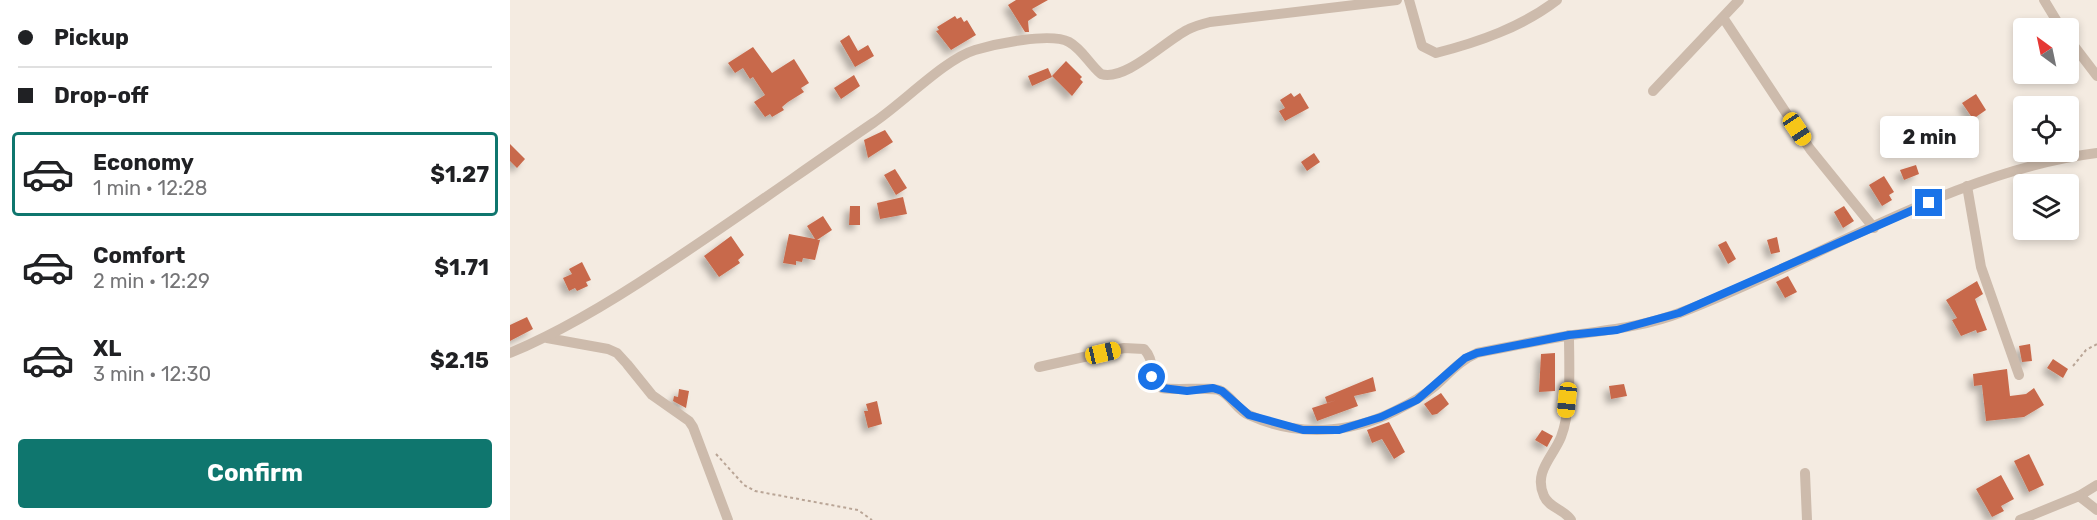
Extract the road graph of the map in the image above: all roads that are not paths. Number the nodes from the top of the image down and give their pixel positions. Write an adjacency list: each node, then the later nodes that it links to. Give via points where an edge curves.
1 (1397, 0): 15 (street, via 1210,22 1189,29 1138,64 1113,75 1101,74 1068,42 1052,39 965,54 711,236)
2 (1409, 0): 3 (street, via 1422,46 1436,53 1497,34)
3 (1557, 0)
4 (1739, 0): 7 (street)
5 (2044, 0): 6 (street)
6 (2055, 18)
7 (1724, 19): 10 (street); 13 (street, via 1810,149)
8 (2079, 52): 9 (street)
9 (2097, 76)
10 (1653, 91)
11 (2097, 153): 12 (street, via 2035,164)
12 (1967, 186): 13 (street); 18 (street, via 1981,267)
13 (1874, 228): 14 (street, via 1679,313 1617,330)
14 (1569, 335): 17 (street, via 1477,353 1465,358 1417,400 1339,430 1303,430 1249,415 1213,388 1162,388 1152,377 1151,360 1144,349 1124,348); 24 (street, via 1564,424 1542,468 1541,486 1547,501)
15 (547, 338): 16 (street); 23 (street, via 616,353 643,387 688,422 696,433)
16 (510, 353)
17 (1039, 367)
18 (2019, 375)
19 (1805, 473): 25 (street)
20 (2097, 485): 21 (street)
21 (2079, 496): 22 (street); 26 (street)
22 (2097, 510)
23 (728, 520)
24 (1571, 520)
25 (1807, 520)
26 (2020, 520)

